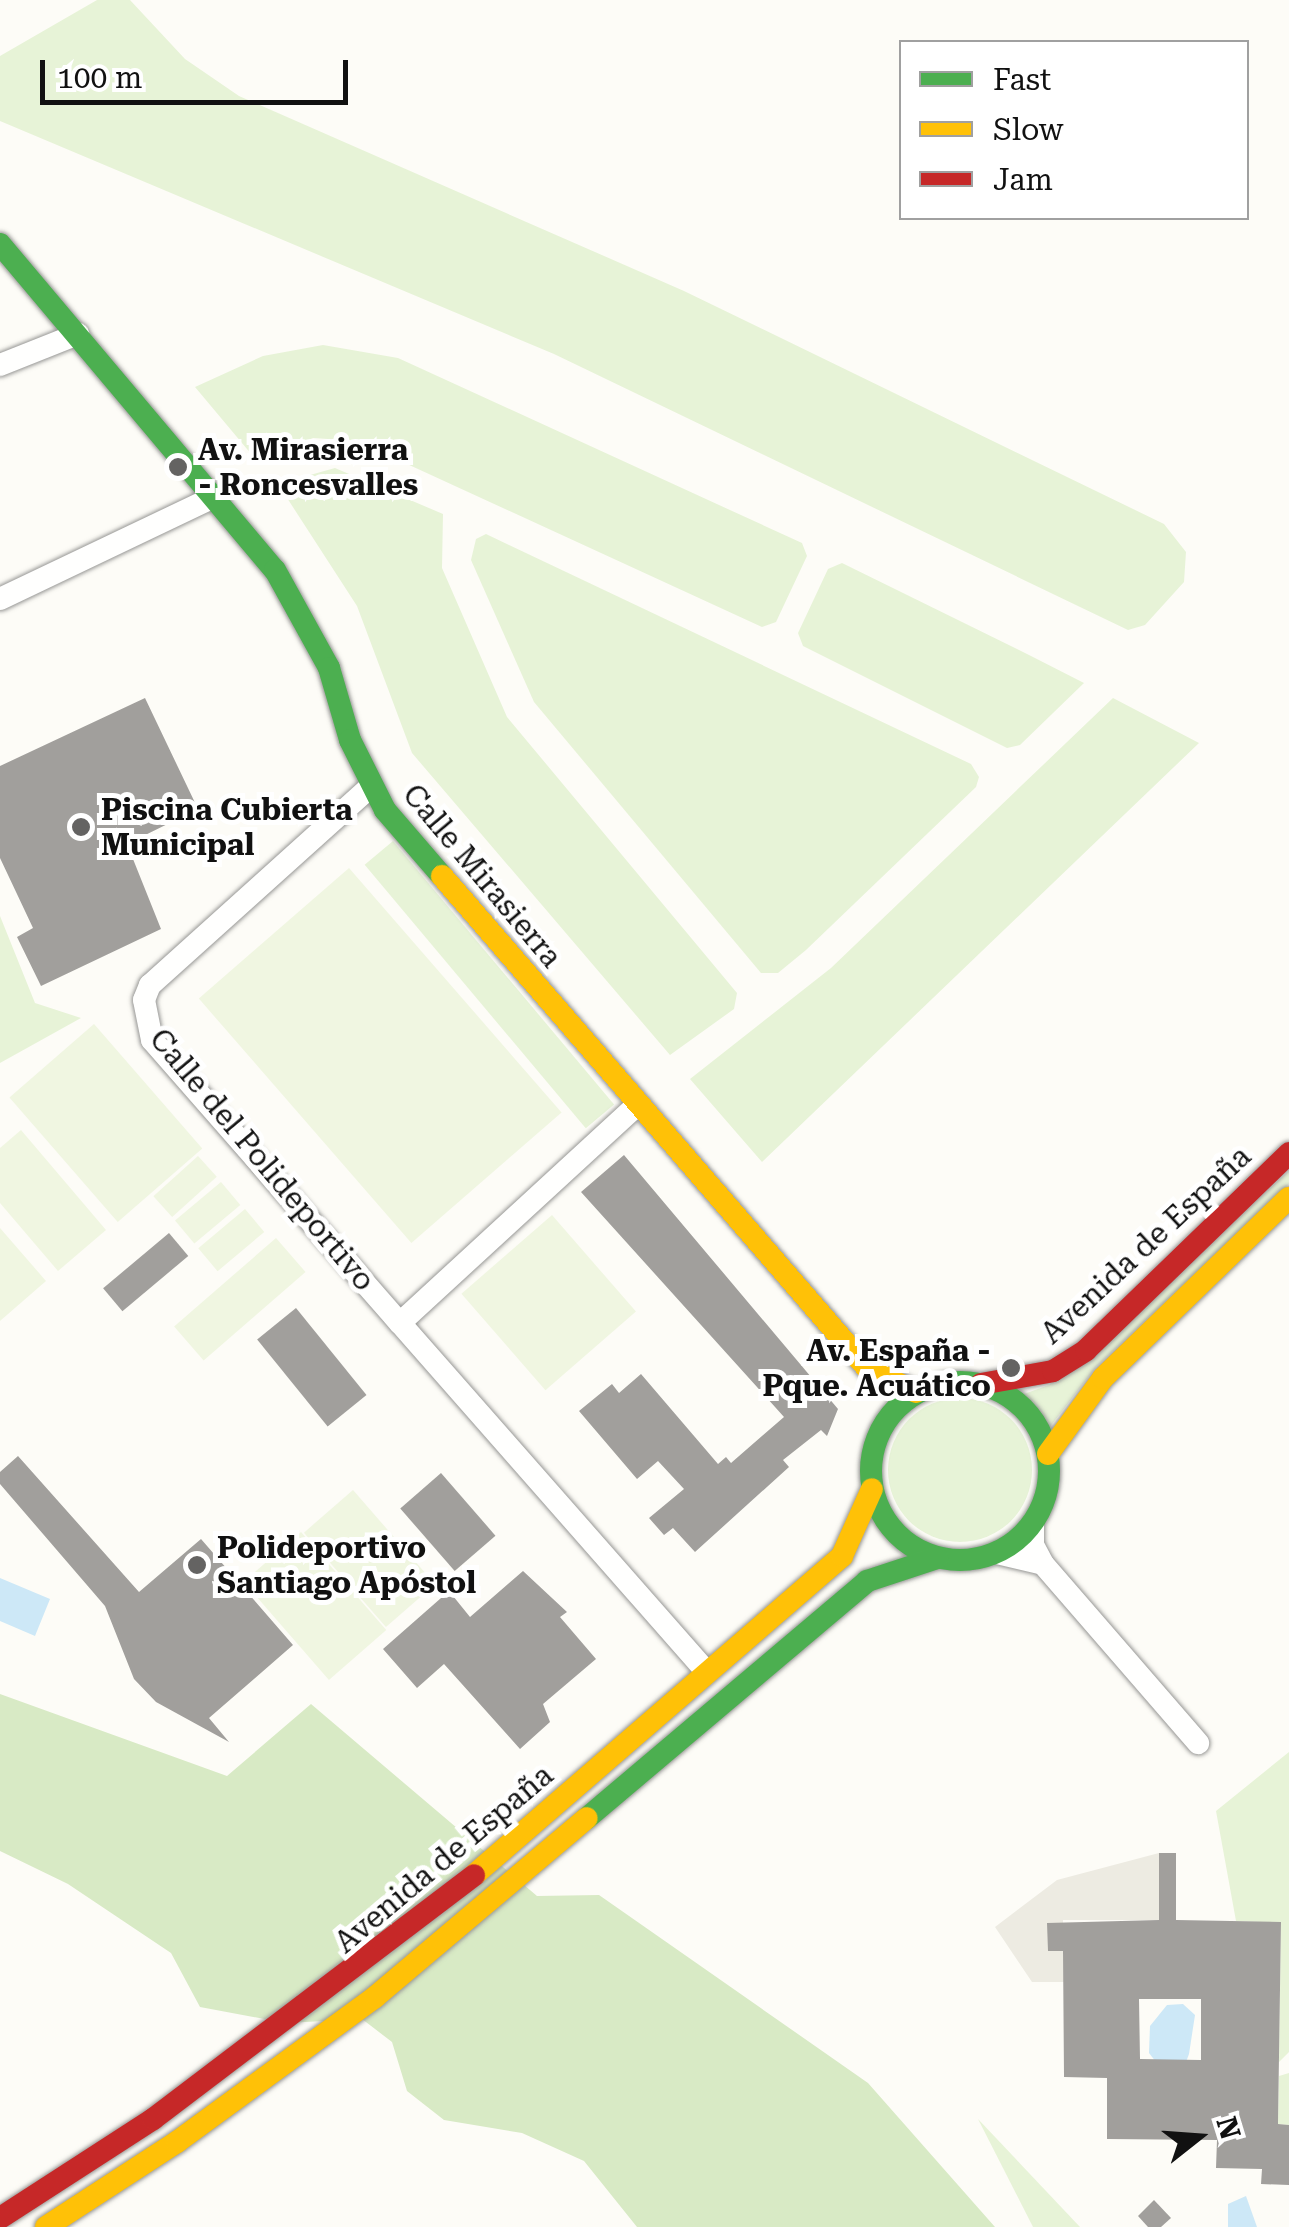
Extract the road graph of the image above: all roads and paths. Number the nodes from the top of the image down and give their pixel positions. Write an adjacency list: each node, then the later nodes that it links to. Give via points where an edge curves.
1 (0, 244): 2 (main road, Calle Mirasierra)
2 (78, 334): 3 (street); 4 (main road, Calle Mirasierra)
3 (0, 365)
4 (216, 496): 5 (street); 6 (main road, Calle Mirasierra, via 301,612 329,668)
5 (0, 598)
6 (369, 788): 7 (main road, Calle Mirasierra); 10 (street, Calle del Polideportivo, via 150,986 145,1021 152,1040)
7 (637, 1105): 10 (street); 11 (main road, Calle Mirasierra)
8 (1289, 1153): 12 (main road, Avenida de España, via 1086,1350 1053,1370)
9 (1289, 1198): 15 (main road, Avenida de España, via 1103,1378)
10 (400, 1322): 21 (street, Calle del Polideportivo)
11 (868, 1369): 13 (main road, Calle Mirasierra); 14 (main road, Calle Mirasierra)
12 (981, 1384): 13 (main road, via 948,1382); 15 (main road, via 1024,1409)
13 (916, 1392): 14 (main road)
14 (884, 1422): 16 (main road, via 870,1466)
15 (1048, 1454): 17 (main road, via 1048,1485)
16 (872, 1489): 19 (main road, via 884,1520 906,1544); 21 (main road, Avenida de España, via 842,1556)
17 (1033, 1523): 18 (main road); 20 (street)
18 (998, 1553): 19 (main road); 20 (street)
19 (937, 1558): 24 (main road, Avenida de España, via 867,1581 375,1997 177,2142)
20 (1042, 1564): 22 (street)
21 (706, 1672): 23 (main road, Avenida de España, via 534,1826 354,1972 154,2119)
22 (1198, 1743)
23 (0, 2218)
24 (46, 2227)

